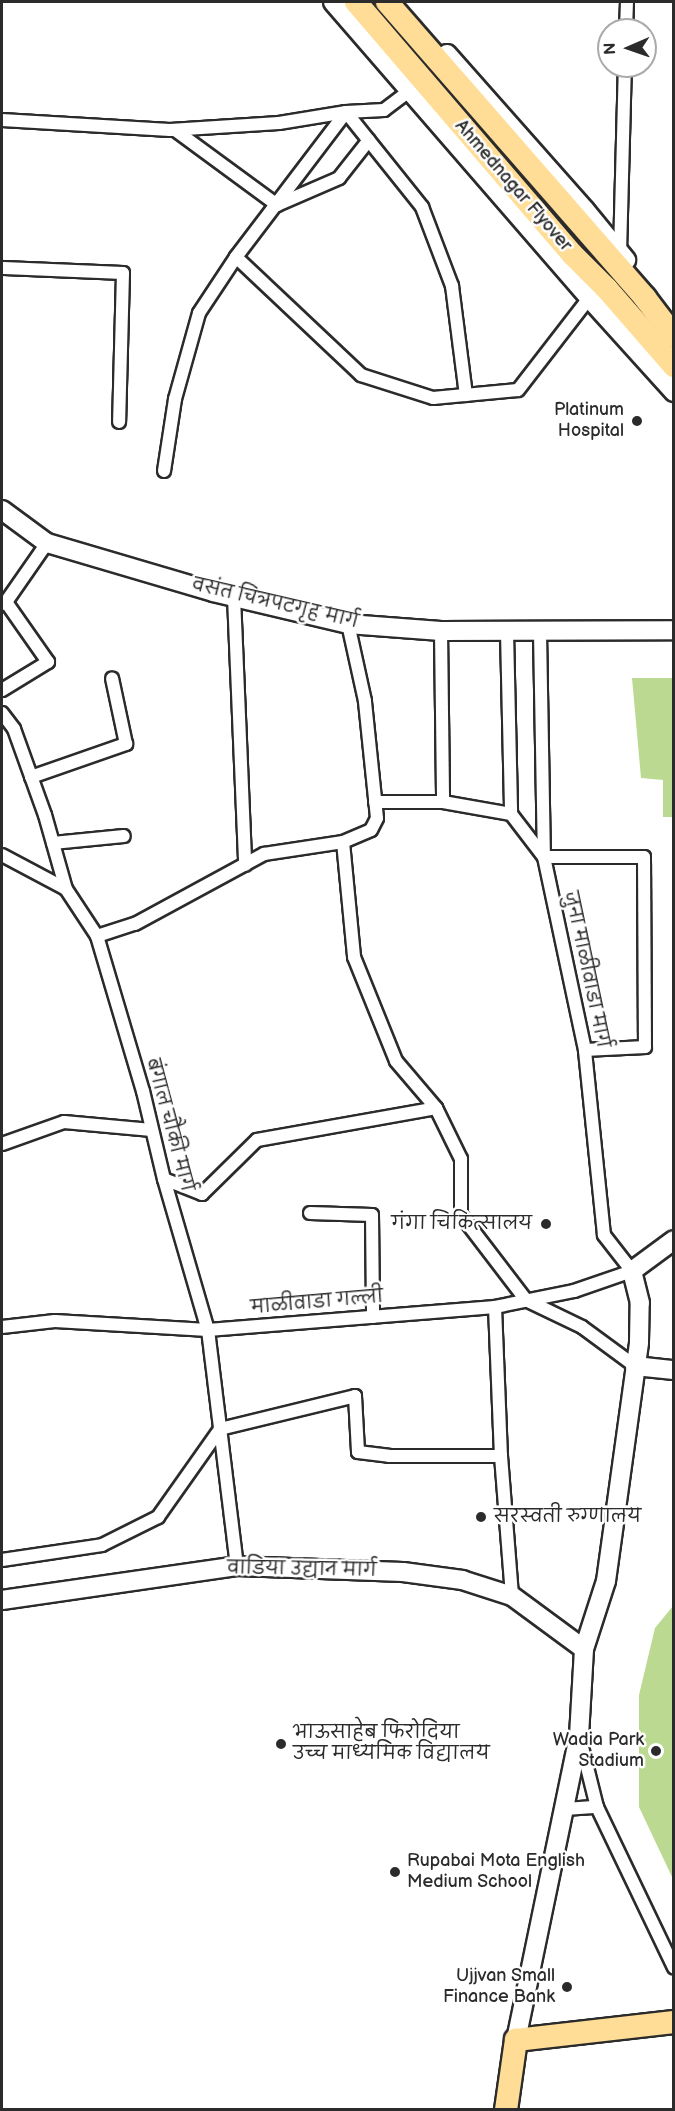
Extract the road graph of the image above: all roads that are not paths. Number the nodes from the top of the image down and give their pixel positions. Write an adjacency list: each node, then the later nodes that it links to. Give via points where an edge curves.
1 (333, 2): 8 (street)
2 (356, 2): 20 (highway, Ahmednagar Flyover, via 572,254)
3 (387, 2): 19 (highway, Ahmednagar Flyover)
4 (400, 2): 14 (street)
5 (627, 2): 6 (street)
6 (626, 18)
7 (625, 78): 14 (street)
8 (411, 90): 9 (street, via 384,110); 17 (street)
9 (346, 112): 11 (street, via 279,123); 12 (street); 13 (street)
10 (2, 120): 11 (street)
11 (175, 130): 13 (street)
12 (369, 140): 13 (street, via 339,178); 22 (street, via 422,207 452,286)
13 (277, 205): 15 (street)
14 (620, 254): 18 (street)
15 (236, 257): 22 (street, via 360,375 432,398); 24 (street, via 199,313 175,399)
16 (2, 268): 23 (street, via 123,273)
17 (589, 298): 21 (street); 22 (street, via 518,390)
18 (674, 319)
19 (674, 336)
20 (674, 366)
21 (674, 392)
22 (466, 395)
23 (119, 422)
24 (164, 471)
25 (2, 510): 26 (street, वसंत चित्रपटगृह मार्ग)
26 (47, 543): 27 (street, वसंत चित्रपटगृह मार्ग); 28 (street)
27 (234, 597): 29 (street, वसंत चित्रपटगृह मार्ग); 46 (street)
28 (4, 603): 35 (street, via 48,662)
29 (348, 624): 31 (street, वसंत चित्रपटगृह मार्ग); 38 (street, via 364,701)
30 (674, 630): 33 (street, वसंत चित्रपटगृह मार्ग)
31 (441, 631): 32 (street, वसंत चित्रपटगृह मार्ग); 39 (street)
32 (507, 632): 33 (street, वसंत चित्रपटगृह मार्ग); 40 (street)
33 (540, 632): 45 (street)
34 (112, 678): 37 (street, via 126,744)
35 (2, 690)
36 (2, 713): 37 (street, बंगाल चौकी मार्ग, via 14,729)
37 (31, 777): 42 (street, बंगाल चौकी मार्ग)
38 (375, 802): 39 (street); 43 (street, via 377,818 370,830)
39 (442, 802): 40 (street)
40 (511, 814): 45 (street, जुना माळीवाडा मार्ग)
41 (124, 836): 42 (street)
42 (53, 843): 47 (street, बंगाल चौकी मार्ग)
43 (343, 843): 46 (street, via 264,854); 50 (street, via 354,957 396,1061)
44 (2, 855): 47 (street)
45 (544, 857): 49 (street, जुना माळीवाडा मार्ग); 49 (street, via 644,857 645,1047)
46 (245, 865): 48 (street, via 135,924)
47 (66, 889): 48 (street, बंगाल चौकी मार्ग)
48 (97, 936): 51 (street, बंगाल चौकी मार्ग)
49 (585, 1050): 56 (street, जुना माळीवाडा मार्ग, via 604,1235)
50 (436, 1108): 53 (street, via 257,1140 202,1194); 57 (street, via 461,1159 460,1215)
51 (152, 1130): 52 (street, via 64,1122); 53 (street, बंगाल चौकी मार्ग)
52 (2, 1144)
53 (164, 1179): 61 (street, बंगाल चौकी मार्ग)
54 (310, 1213): 59 (street, via 372,1215)
55 (674, 1240): 56 (street)
56 (632, 1271): 57 (street, माळीवाडा गल्ली, via 574,1291); 62 (street, via 640,1303)
57 (526, 1300): 58 (street, माळीवाडा गल्ली); 62 (street, via 582,1327)
58 (495, 1307): 59 (street, माळीवाडा गल्ली); 65 (street)
59 (373, 1317): 61 (street, माळीवाडा गल्ली)
60 (2, 1327): 61 (street, माळीवाडा गल्ली, via 55,1321)
61 (208, 1330): 64 (street, बंगाल चौकी मार्ग)
62 (635, 1366): 63 (street); 70 (street, via 606,1581)
63 (674, 1370)
64 (220, 1429): 65 (street, via 355,1396 358,1452 388,1456); 66 (street, via 158,1517 102,1545); 67 (street, बंगाल चौकी मार्ग)
65 (501, 1456): 68 (street)
66 (2, 1560)
67 (237, 1566): 68 (street, वाडिया उद्यान मार्ग, via 403,1572 462,1580); 69 (street, वाडिया उद्यान मार्ग)
68 (512, 1596): 70 (street, वाडिया उद्यान मार्ग)
69 (2, 1600)
70 (584, 1649): 71 (street)
71 (579, 1736): 72 (street); 73 (street)
72 (597, 1808): 73 (street); 74 (street)
73 (565, 1809): 76 (street)
74 (674, 1968)
75 (674, 2022): 76 (highway)
76 (516, 2040): 77 (highway)
77 (506, 2109)

